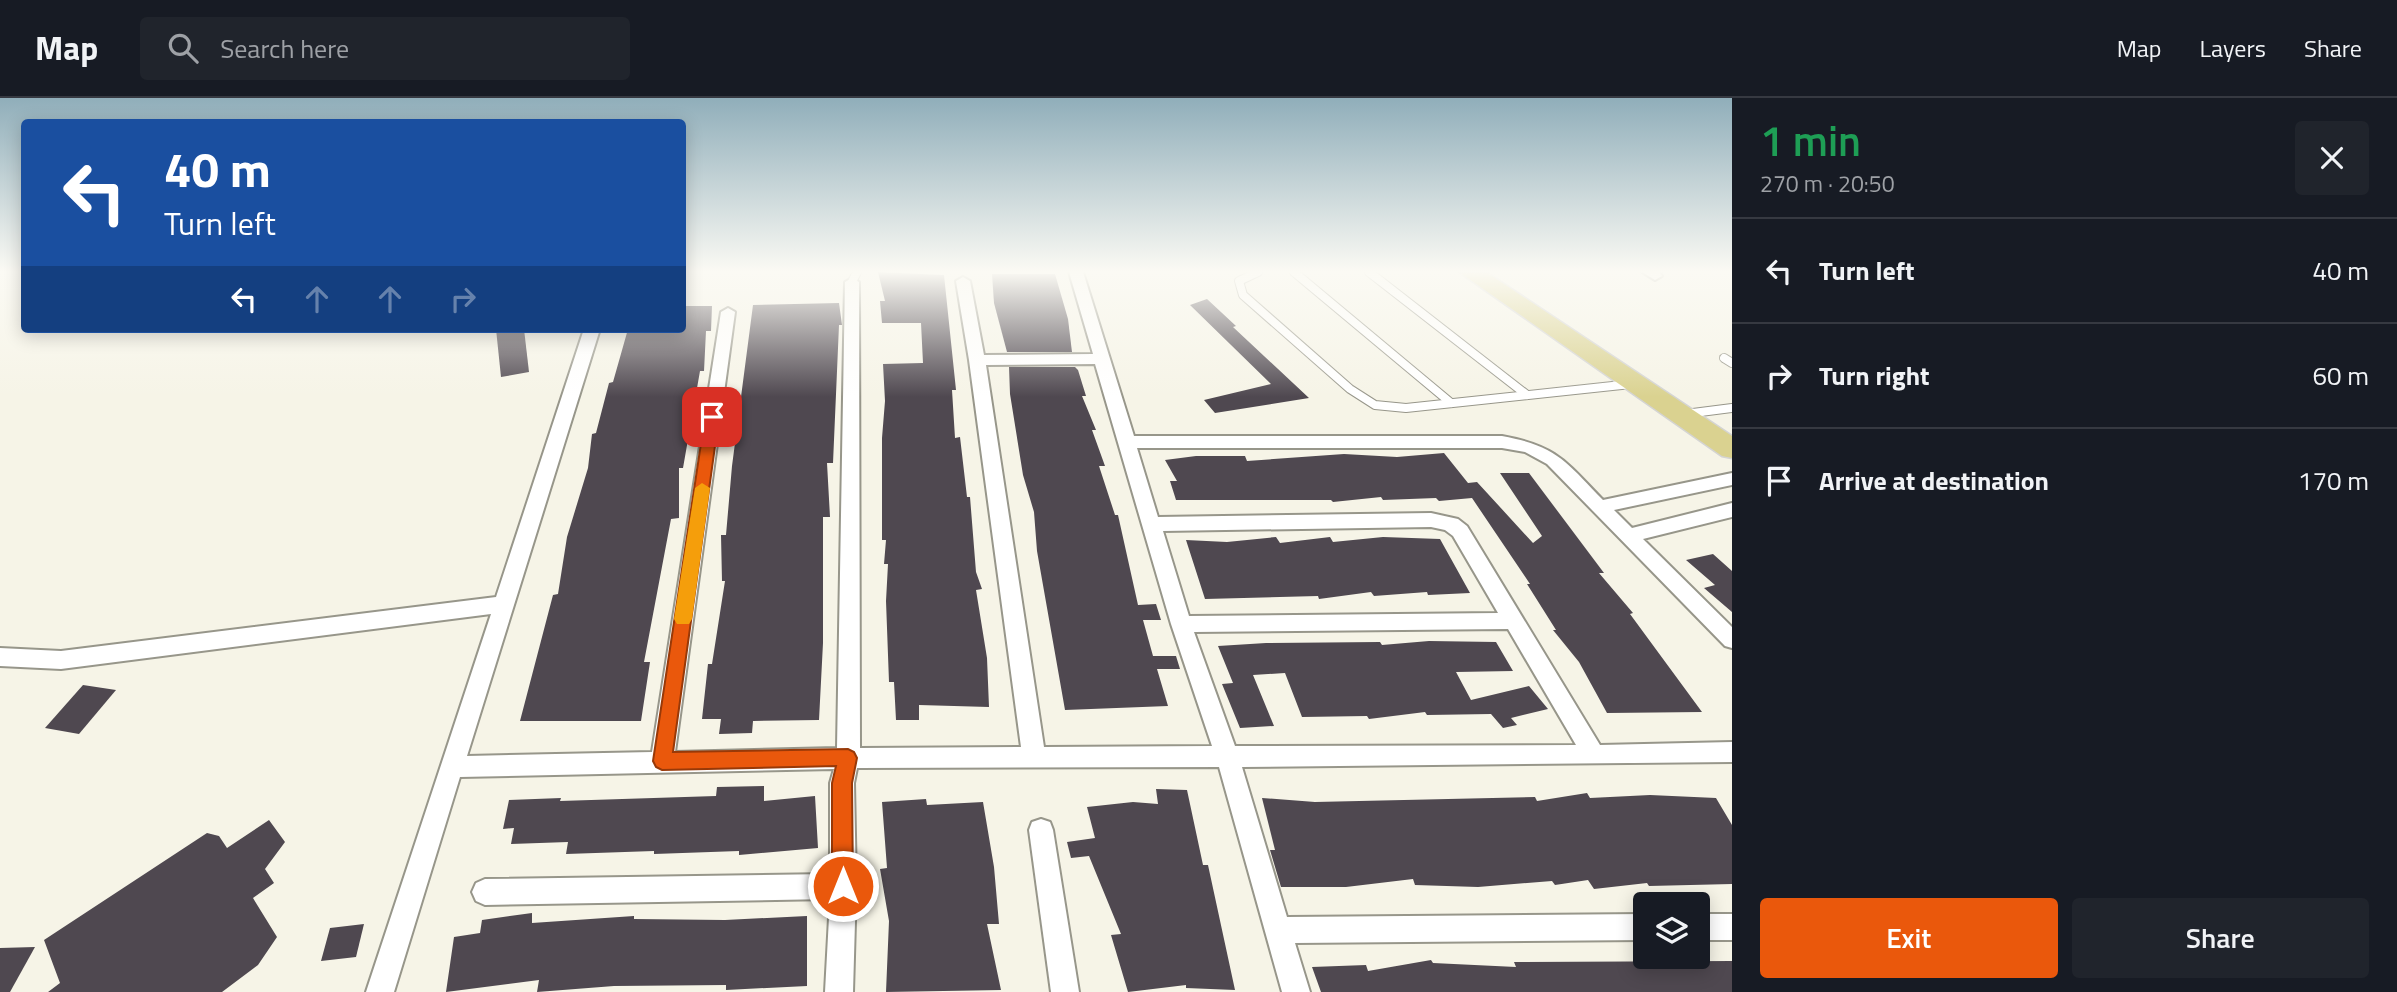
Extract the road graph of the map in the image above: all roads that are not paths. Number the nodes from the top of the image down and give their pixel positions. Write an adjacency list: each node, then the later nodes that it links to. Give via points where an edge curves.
1 (728, 314): 34 (street)
2 (854, 314): 33 (street)
3 (969, 314): 11 (street)
4 (1088, 314): 10 (street)
5 (1264, 314): 14 (lane, via 1350,390 1376,405 1406,408)
6 (1344, 314): 14 (lane)
7 (1423, 314): 13 (lane)
8 (1531, 314): 12 (main road)
9 (591, 333): 24 (street)
10 (1101, 359): 11 (street); 17 (street)
11 (977, 360): 32 (street)
12 (1635, 384): 13 (lane); 16 (main road)
13 (1527, 395): 14 (lane)
14 (1451, 403)
15 (1732, 408): 16 (lane)
16 (1681, 415): 18 (main road)
17 (1127, 442): 20 (street, via 1502,442 1530,447 1553,460); 22 (street)
18 (1732, 450)
19 (1732, 479): 20 (street)
20 (1599, 507): 23 (street)
21 (1732, 510): 23 (street)
22 (1151, 524): 25 (street, via 1441,521 1460,531); 26 (street)
23 (1628, 536): 27 (street)
24 (503, 604): 28 (street, via 61,660); 35 (street)
25 (1516, 621): 26 (street); 31 (street)
26 (1181, 624): 30 (street)
27 (1732, 640)
28 (0, 657)
29 (1732, 752): 31 (street)
30 (1227, 755): 31 (street); 32 (street); 42 (street)
31 (1594, 755)
32 (1034, 757): 33 (street)
33 (848, 758): 34 (street); 37 (street, via 842,783)
34 (662, 761): 35 (street)
35 (451, 767): 43 (street)
36 (1041, 830): 45 (street)
37 (843, 886): 38 (street); 44 (street)
38 (485, 892)
39 (1633, 927): 42 (street)
40 (1710, 927): 41 (street)
41 (1732, 927)
42 (1278, 930): 46 (street)
43 (380, 992)
44 (839, 992)
45 (1065, 992)
46 (1296, 992)

